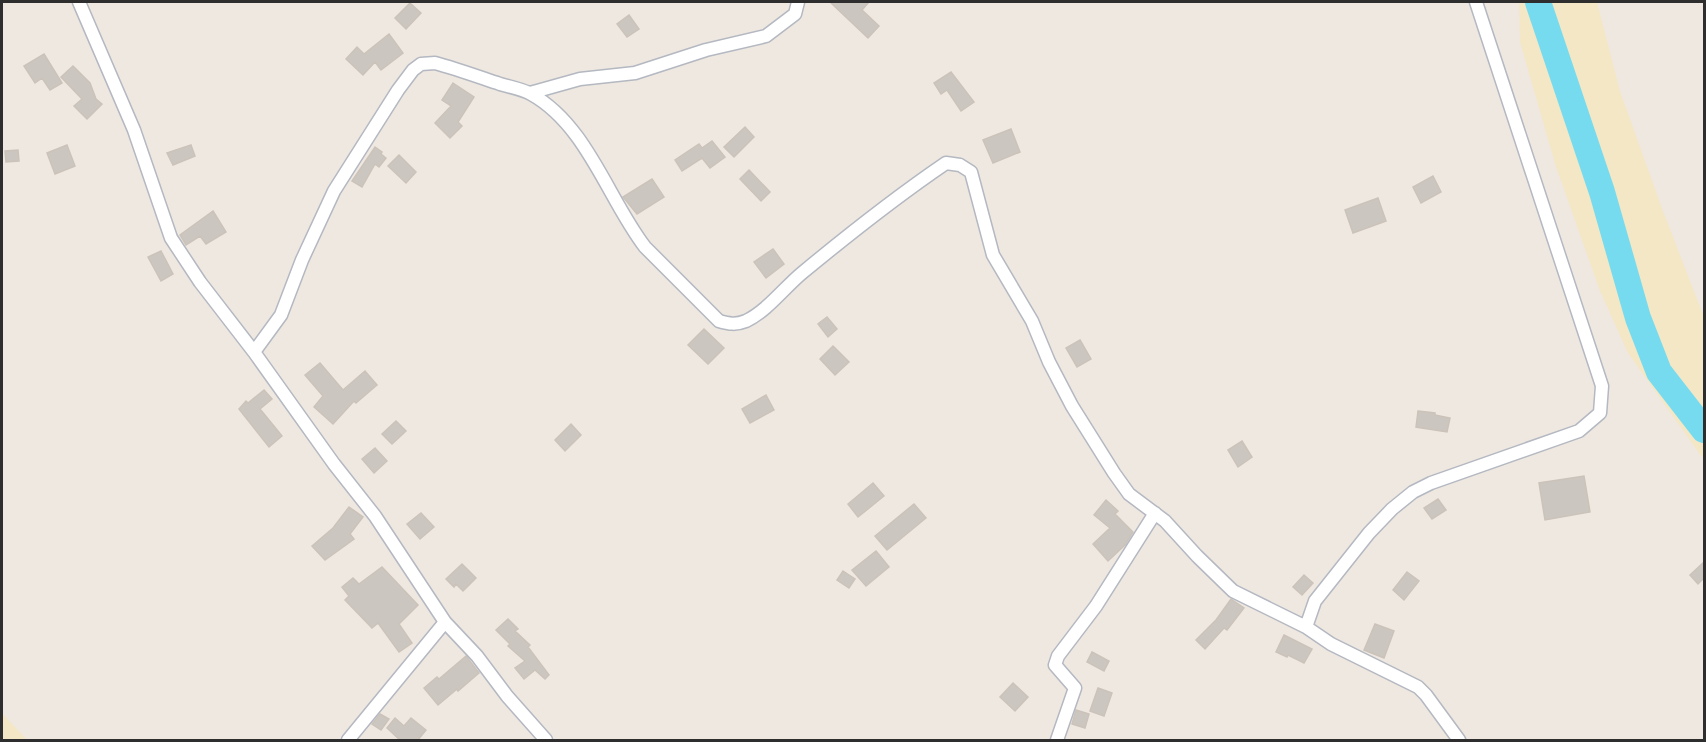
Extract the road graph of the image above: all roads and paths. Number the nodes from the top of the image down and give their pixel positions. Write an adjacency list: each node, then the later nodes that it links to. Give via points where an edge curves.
1 (79, 2): 5 (street, via 134,130 171,238)
2 (798, 2): 4 (street, via 795,14 765,36 635,73 580,79)
3 (1476, 2): 8 (street, via 1602,386 1600,413 1579,431 1413,492 1369,533 1314,601)
4 (530, 93): 5 (street, via 435,63 421,64 413,70 334,191 281,315); 6 (street, via 573,131 645,247 719,321 731,324 757,314 824,255 946,163 971,172 993,255 1032,321 1048,362 1114,473 1129,494)
5 (254, 352): 7 (street, via 375,516)
6 (1155, 513): 8 (street, via 1233,591); 11 (street, via 1096,606 1058,656 1055,665 1075,688)
7 (445, 622): 9 (street); 10 (street)
8 (1306, 627): 12 (street, via 1331,644 1418,687)
9 (348, 741)
10 (546, 741)
11 (1057, 741)
12 (1460, 741)

